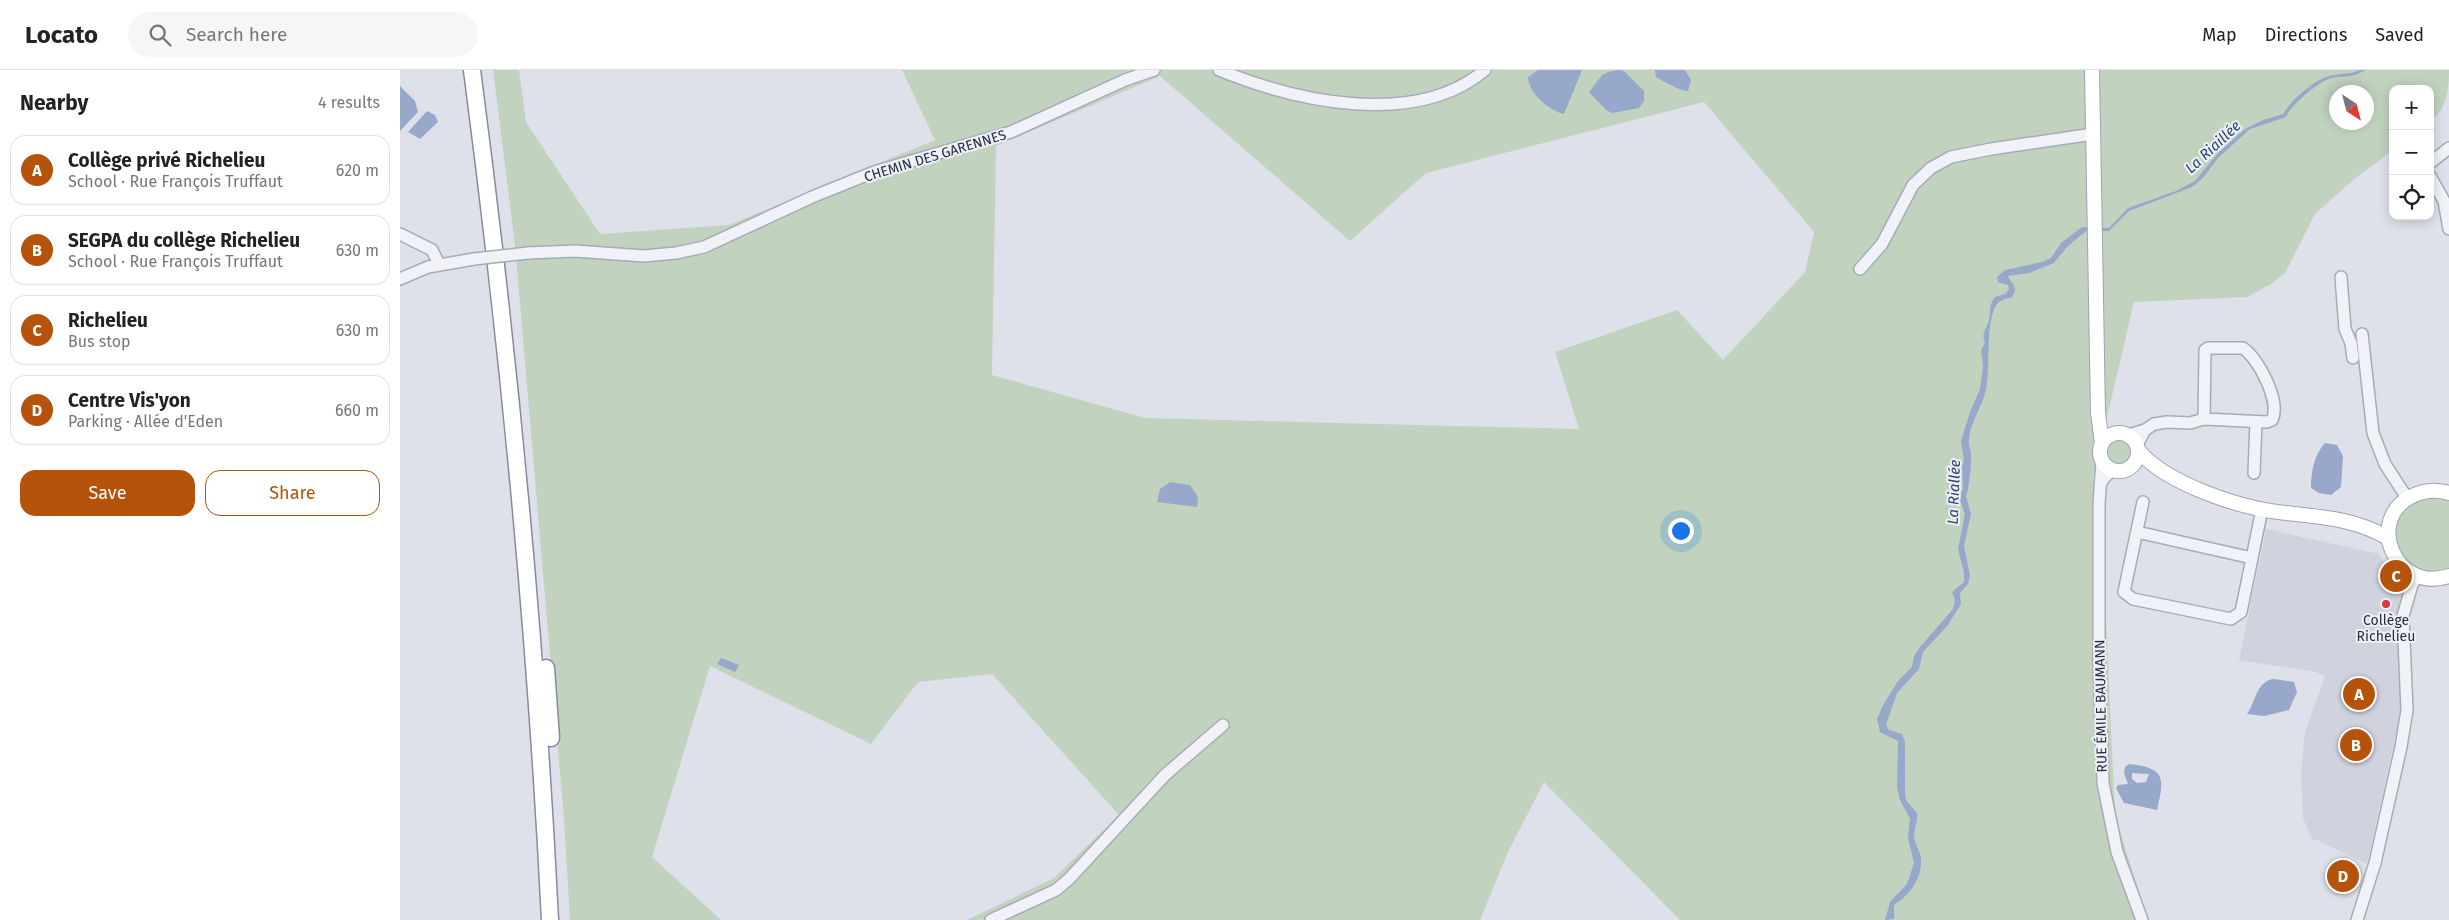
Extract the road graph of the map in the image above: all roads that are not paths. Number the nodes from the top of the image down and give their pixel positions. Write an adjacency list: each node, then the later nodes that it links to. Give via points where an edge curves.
1 (472, 70): 42 (highway, via 518,474)
2 (483, 70): 43 (highway, via 511,292 533,516)
3 (1154, 70): 13 (street, CHEMIN DES GARENNES, bridge, via 1011,132 866,176 812,197 716,242 676,253 644,256 575,251 528,253)
4 (1219, 70): 5 (street, via 1287,93 1343,103 1379,104 1438,96)
5 (1485, 70)
6 (2092, 70): 7 (main road)
7 (2093, 134): 14 (street, via 1950,157 1931,168 1913,186 1882,244); 19 (main road)
8 (2449, 148): 9 (street)
9 (2434, 160)
10 (2434, 183): 11 (street, via 2444,201)
11 (2449, 229)
12 (400, 234): 13 (street, via 432,250)
13 (439, 264): 16 (street, CHEMIN DES GARENNES)
14 (1860, 269)
15 (2341, 277): 17 (street, via 2345,329)
16 (400, 279)
17 (2350, 339): 18 (street); 31 (street, via 2362,336 2373,433 2385,464)
18 (2353, 358)
19 (2098, 413): 22 (main road, via 2112,430); 23 (main road)
20 (2204, 419): 21 (street); 21 (street, via 2205,350 2243,348 2253,358 2274,399 2272,420); 22 (street, via 2190,423 2154,424)
21 (2256, 422): 28 (street)
22 (2131, 441): 23 (main road, via 2110,436); 25 (main road, via 2137,460); 27 (main road)
23 (2102, 443): 24 (main road)
24 (2102, 460): 26 (main road); 29 (street, RUE ÉMILE BAUMANN)
25 (2130, 468): 26 (main road); 27 (main road)
26 (2112, 470): 29 (street)
27 (2159, 470): 33 (main road, via 2218,496)
28 (2254, 473)
29 (2100, 487): 45 (street, RUE ÉMILE BAUMANN, via 2099,653 2103,783 2117,852)
30 (2449, 493): 31 (main road, via 2434,490)
31 (2407, 498): 34 (main road)
32 (2143, 502): 36 (street)
33 (2262, 509): 35 (main road, via 2318,521); 38 (street)
34 (2393, 514): 35 (main road, via 2382,520); 37 (main road)
35 (2355, 523): 37 (main road)
36 (2137, 532): 38 (street); 38 (street, via 2124,592 2133,599 2236,618 2241,612)
37 (2388, 538): 39 (main road, via 2397,561)
38 (2252, 558)
39 (2416, 576): 40 (main road, via 2428,580); 46 (street, via 2403,616 2407,710 2401,747 2373,870)
40 (2449, 576)
41 (1223, 725): 44 (street, via 1165,775 1056,890)
42 (550, 920)
43 (561, 920)
44 (991, 920)
45 (2142, 920)
46 (2357, 920)

